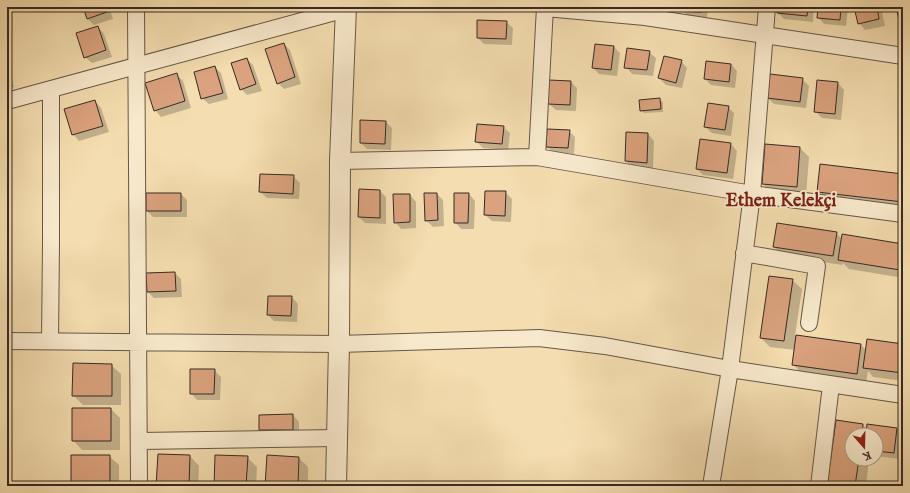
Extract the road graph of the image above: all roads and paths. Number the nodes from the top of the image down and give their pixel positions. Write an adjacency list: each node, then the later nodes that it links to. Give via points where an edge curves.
1 (136, 7): 7 (street)
2 (545, 7): 5 (street, via 646,17); 10 (street)
3 (767, 7): 5 (street)
4 (346, 8): 7 (street); 11 (street)
5 (765, 35): 6 (street); 12 (street)
6 (903, 56)
7 (138, 67): 8 (street); 18 (street)
8 (51, 90): 9 (street); 17 (street)
9 (7, 101)
10 (537, 157): 11 (street); 12 (street)
11 (340, 160): 19 (street)
12 (752, 194): 13 (street); 14 (street)
13 (903, 214)
14 (744, 253): 15 (street, via 817,266); 20 (street)
15 (809, 323)
16 (7, 340): 17 (street)
17 (50, 341): 18 (street)
18 (139, 343): 19 (street); 24 (street)
19 (339, 344): 20 (street, via 539,338 605,346); 23 (street)
20 (730, 369): 21 (street); 27 (street)
21 (831, 385): 22 (street); 28 (street)
22 (903, 395)
23 (336, 438): 24 (street); 26 (street)
24 (140, 441): 25 (street)
25 (139, 486)
26 (336, 486)
27 (711, 486)
28 (819, 486)

